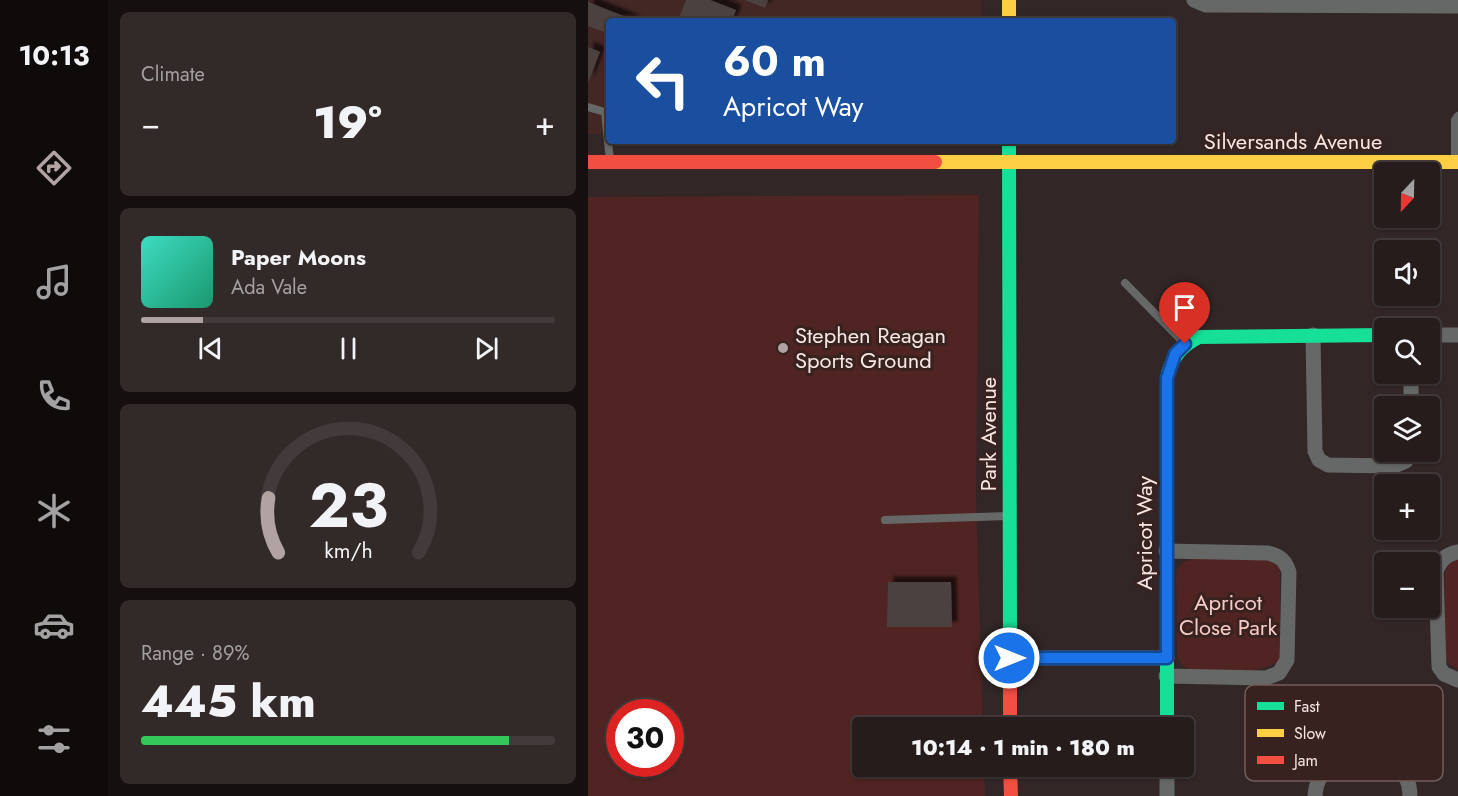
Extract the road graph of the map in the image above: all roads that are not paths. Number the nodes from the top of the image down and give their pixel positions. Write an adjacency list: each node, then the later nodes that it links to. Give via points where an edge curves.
1 (1009, 0): 6 (street)
2 (1194, 0): 3 (street, via 1206,5)
3 (1317, 3): 4 (street)
4 (1417, 3): 5 (street)
5 (1458, 6)
6 (1009, 18)
7 (588, 107): 9 (lane, via 605,112)
8 (1458, 116): 15 (lane)
9 (606, 122)
10 (608, 144): 13 (lane)
11 (1009, 144): 14 (street, Park Avenue)
12 (588, 162): 13 (street, Silversands Avenue)
13 (610, 162): 14 (street, Silversands Avenue)
14 (1008, 162): 15 (street, Silversands Avenue); 23 (street, Park Avenue)
15 (1456, 162)
16 (1125, 283): 21 (lane)
17 (1313, 335): 18 (street); 21 (street, via 1199,337); 22 (street, via 1315,451 1319,460 1328,465 1394,466)
18 (1374, 335)
19 (1440, 335): 20 (street)
20 (1458, 335)
21 (1185, 344): 25 (street, Apricot Way, via 1175,354 1167,378)
22 (1404, 462)
23 (1009, 516): 24 (lane); 27 (street, Park Avenue)
24 (885, 520)
25 (1167, 551): 28 (street, Apricot Way); 29 (street, via 1268,553 1286,562 1288,572 1287,660 1279,673 1266,678)
26 (1458, 552): 30 (street, via 1440,561 1436,571 1439,667)
27 (1009, 658): 28 (street); 31 (street, Park Avenue)
28 (1167, 658): 29 (street, Apricot Way)
29 (1167, 676): 32 (street, Apricot Way)
30 (1458, 680)
31 (1010, 717)
32 (1167, 717)
33 (1010, 777): 37 (street)
34 (1167, 777): 38 (street)
35 (1319, 781): 39 (street)
36 (1409, 781): 40 (street)
37 (1011, 796)
38 (1167, 796)
39 (1316, 796)
40 (1410, 796)

